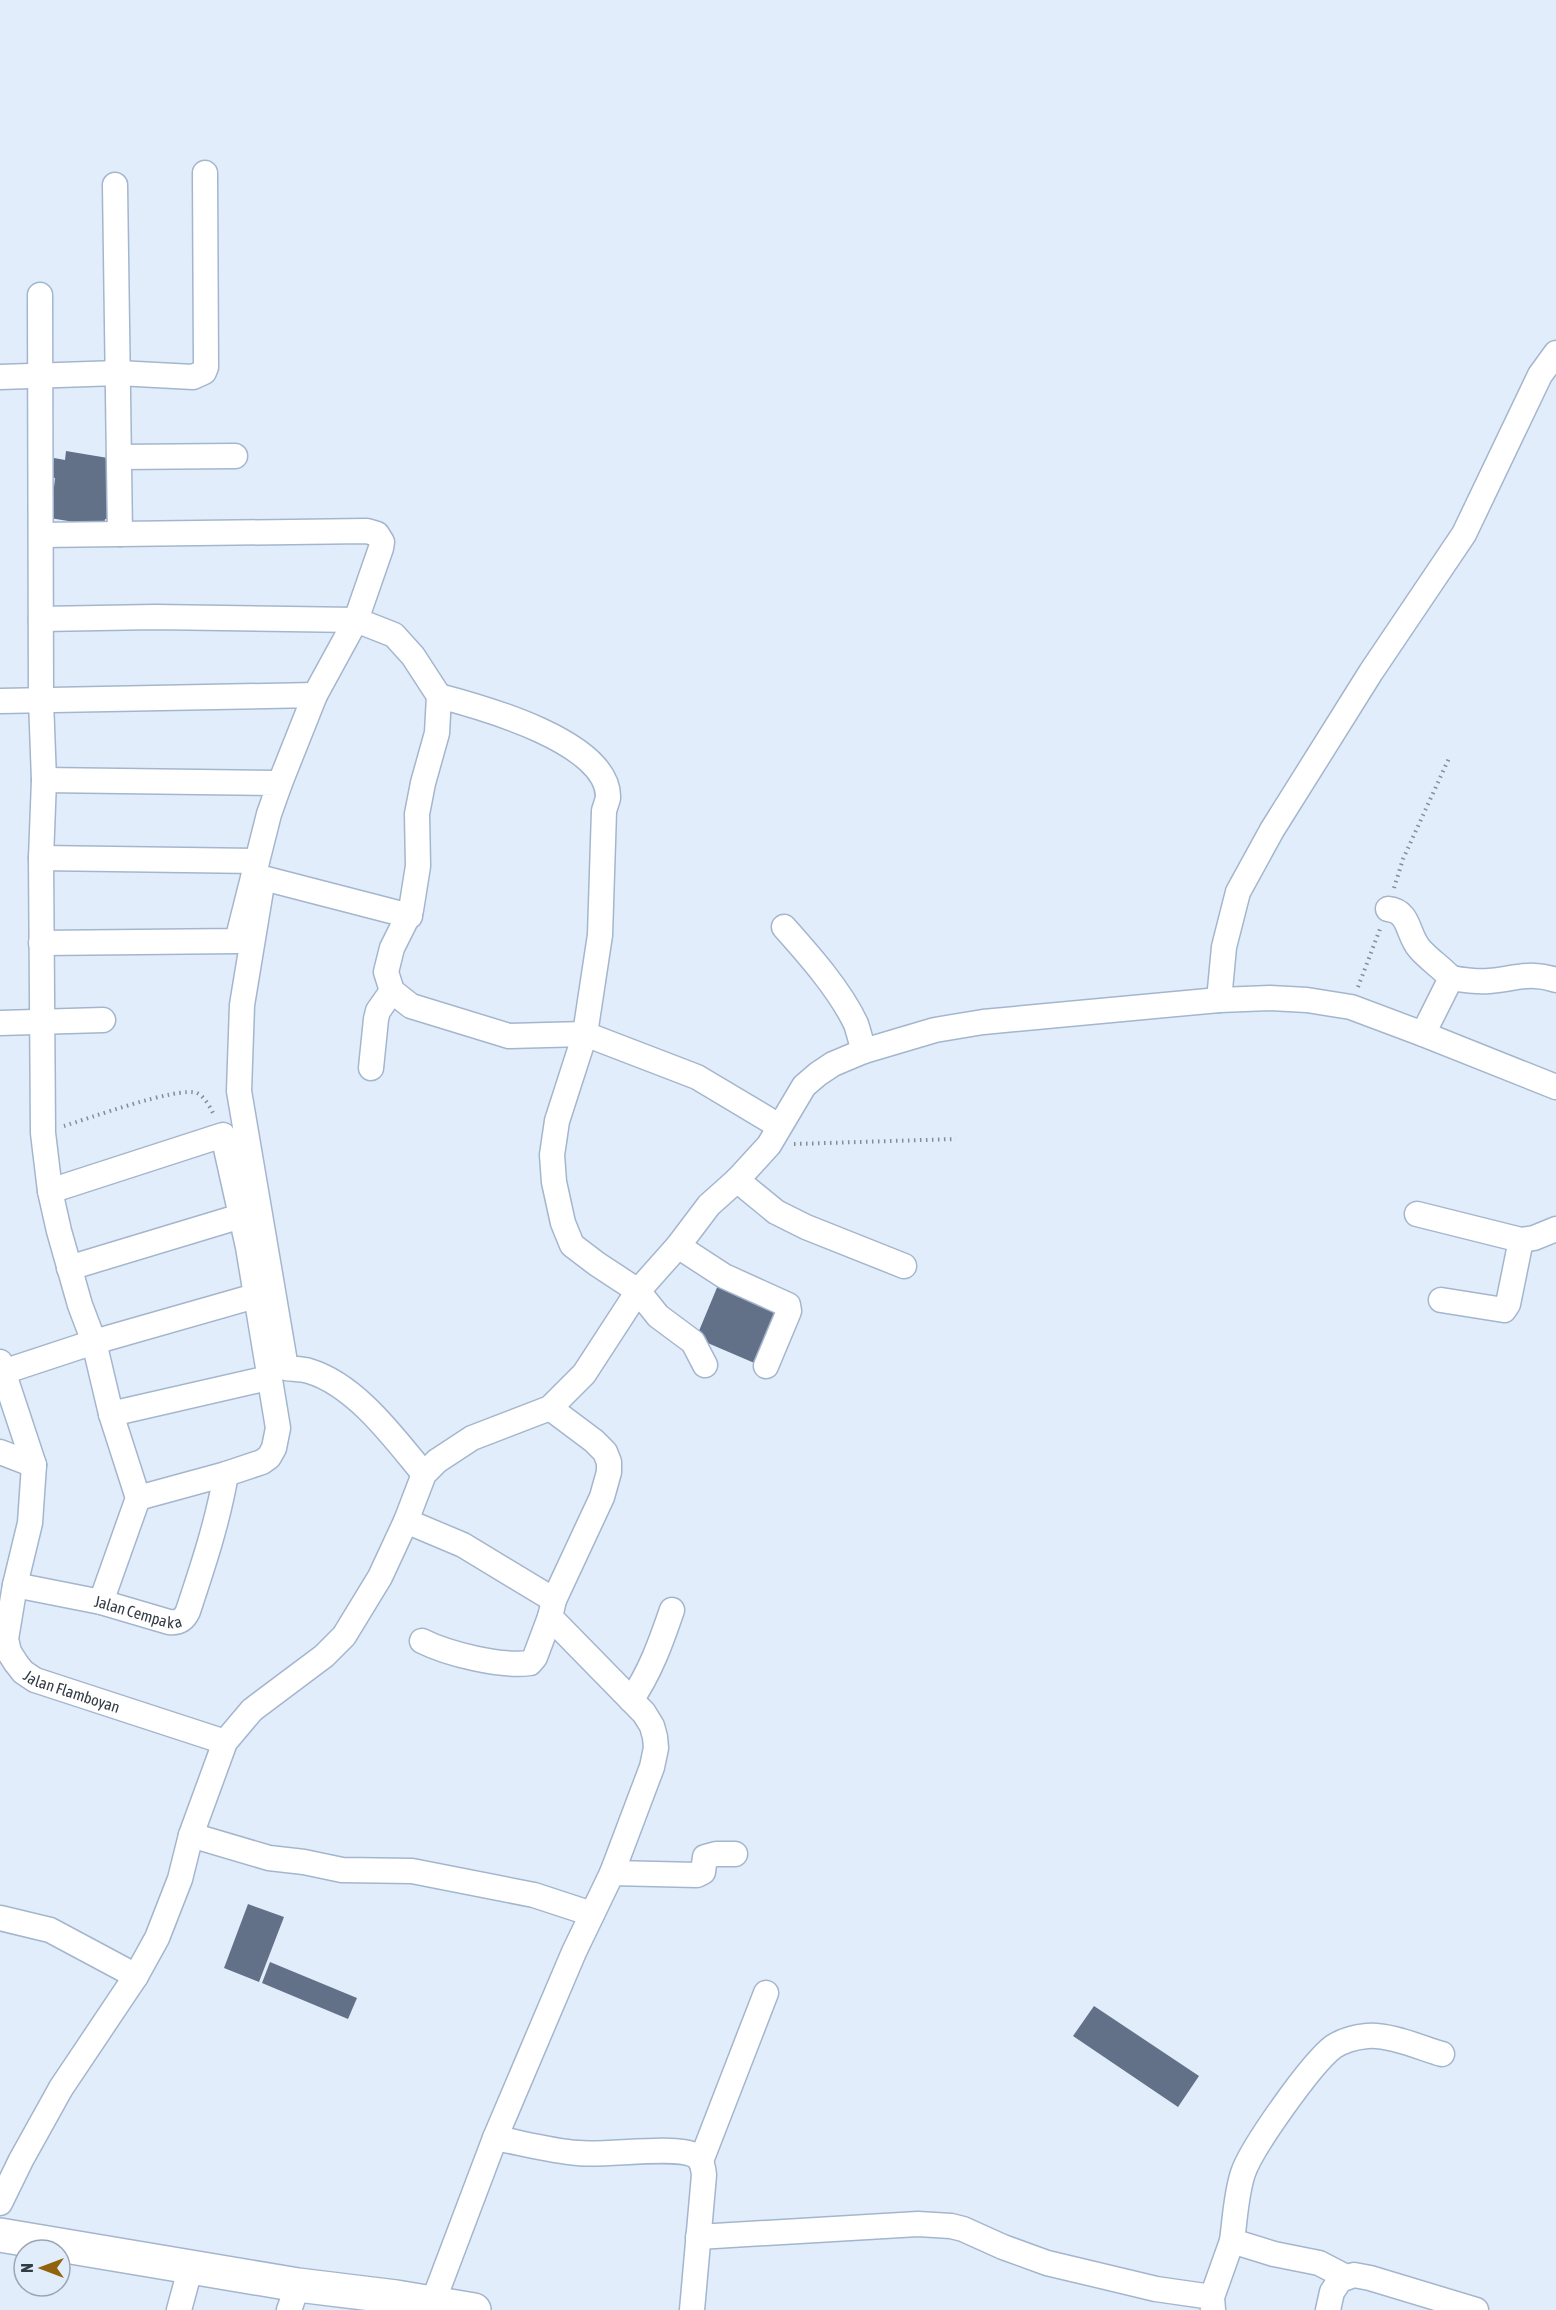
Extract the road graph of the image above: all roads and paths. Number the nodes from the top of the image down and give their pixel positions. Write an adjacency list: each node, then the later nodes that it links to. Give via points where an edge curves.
1 (205, 173): 6 (street, via 204,372 193,376)
2 (115, 185): 6 (street)
3 (40, 295): 5 (street)
4 (1556, 353): 30 (street, via 1540,375 1464,534 1365,682 1238,892 1224,947)
5 (40, 374): 6 (street); 7 (street); 11 (street)
6 (118, 374): 9 (street)
7 (0, 377)
8 (235, 456): 9 (street)
9 (119, 457): 10 (street)
10 (120, 534): 11 (street); 13 (street, via 373,532 380,537 381,548)
11 (40, 535): 12 (street)
12 (41, 619): 13 (street); 16 (street)
13 (356, 620): 14 (street); 15 (street, via 394,635)
14 (315, 695): 16 (street); 20 (street)
15 (439, 696): 24 (street, via 437,733 417,814 418,866); 35 (street, via 499,713 570,745 592,764 605,786 608,798 604,811 600,935)
16 (41, 700): 17 (street); 19 (street)
17 (0, 701)
18 (1450, 756): 23 (path, via 1403,859)
19 (44, 780): 20 (street); 21 (street)
20 (280, 783): 22 (street)
21 (41, 858): 22 (street); 26 (street)
22 (257, 861): 26 (street, via 237,941)
23 (1388, 909): 27 (street, via 1401,913 1419,947); 31 (path)
24 (410, 916): 29 (street, via 393,948 386,972); 66 (street, via 263,878 242,1005 239,1091 286,1368 309,1371 350,1394)
25 (784, 927): 37 (street, via 839,998 855,1023)
26 (41, 943): 34 (street)
27 (1451, 978): 28 (street, via 1487,982 1535,975); 36 (street)
28 (1556, 980)
29 (392, 991): 35 (street, via 411,1006 509,1036); 38 (street, via 378,1011)
30 (1219, 1000): 31 (street, via 1270,998); 37 (street, via 983,1022 935,1030)
31 (1351, 1007): 36 (street)
32 (103, 1020): 34 (street)
33 (0, 1023): 34 (street)
34 (42, 1023): 40 (street)
35 (585, 1034): 42 (street, via 697,1077); 53 (street, via 557,1121 552,1155 554,1182 572,1245)
36 (1424, 1034): 39 (street)
37 (864, 1051): 42 (street, via 833,1064 804,1086)
38 (371, 1068)
39 (1556, 1087)
40 (43, 1133): 41 (path, via 128,1106 193,1092 204,1099); 45 (street)
41 (223, 1135): 45 (street); 47 (street)
42 (774, 1135): 43 (path); 44 (street)
43 (956, 1139)
44 (737, 1179): 50 (street, via 709,1205); 51 (street, via 776,1212)
45 (50, 1191): 52 (street)
46 (1417, 1214): 49 (street)
47 (241, 1216): 52 (street); 54 (street)
48 (1556, 1229): 49 (street)
49 (1521, 1240): 55 (street, via 1507,1308)
50 (678, 1246): 53 (street); 58 (street, via 724,1276 788,1305)
51 (904, 1266)
52 (69, 1268): 56 (street)
53 (638, 1291): 57 (street, via 658,1316 693,1342); 61 (street, via 584,1374)
54 (255, 1296): 56 (street); 60 (street)
55 (1441, 1300)
56 (94, 1342): 59 (street); 62 (street)
57 (705, 1365)
58 (766, 1366)
59 (2, 1367): 64 (street, Jalan Flamboyan)
60 (268, 1378): 62 (street); 65 (street, via 278,1428 274,1448 262,1462)
61 (550, 1408): 66 (street, via 472,1438); 71 (street, via 594,1441 609,1462 602,1497)
62 (111, 1414): 67 (street)
63 (0, 1452): 64 (street)
64 (34, 1465): 69 (street, Jalan Flamboyan, via 30,1524)
65 (226, 1474): 67 (street); 70 (street, Jalan Cempaka, via 185,1618 169,1622)
66 (424, 1474): 68 (street)
67 (138, 1498): 70 (street)
68 (406, 1521): 71 (street, via 463,1545); 75 (street, via 380,1577 344,1636 324,1656 260,1703)
69 (15, 1585): 70 (street, Jalan Cempaka); 75 (street, Jalan Flamboyan, via 6,1638 9,1652 23,1672 36,1680)
70 (101, 1602)
71 (552, 1609): 73 (street, via 530,1663 461,1655); 74 (street)
72 (672, 1610): 74 (street, via 643,1683)
73 (422, 1641)
74 (631, 1700): 78 (street, via 652,1726 656,1748)
75 (225, 1742): 76 (street)
76 (191, 1835): 79 (street, via 269,1858 342,1870 412,1871 534,1895); 81 (street, via 180,1879 157,1938)
77 (735, 1854): 78 (street, via 705,1857 703,1872 697,1875)
78 (612, 1873): 79 (street)
79 (592, 1914): 84 (street)
80 (0, 1918): 81 (street, via 50,1930)
81 (136, 1976): 86 (street, via 61,2088)
82 (766, 1993): 85 (street)
83 (1442, 2054): 89 (street, via 1379,2036 1350,2040 1326,2053 1259,2143 1244,2171)
84 (495, 2138): 85 (street, via 577,2153 685,2152); 94 (street)
85 (701, 2161): 88 (street, via 704,2175)
86 (0, 2203)
87 (0, 2235): 90 (street)
88 (698, 2237): 93 (street, via 918,2224 951,2226 1047,2263); 97 (street)
89 (1232, 2241): 91 (street, via 1319,2263); 93 (street)
90 (191, 2266): 92 (street); 95 (street)
91 (1346, 2277): 98 (street, via 1332,2292); 99 (street, via 1370,2278)
92 (293, 2297): 94 (street, via 328,2287)
93 (1212, 2303)
94 (431, 2307): 96 (street)
95 (179, 2310)
96 (474, 2310)
97 (692, 2310)
98 (1328, 2310)
99 (1476, 2310)

